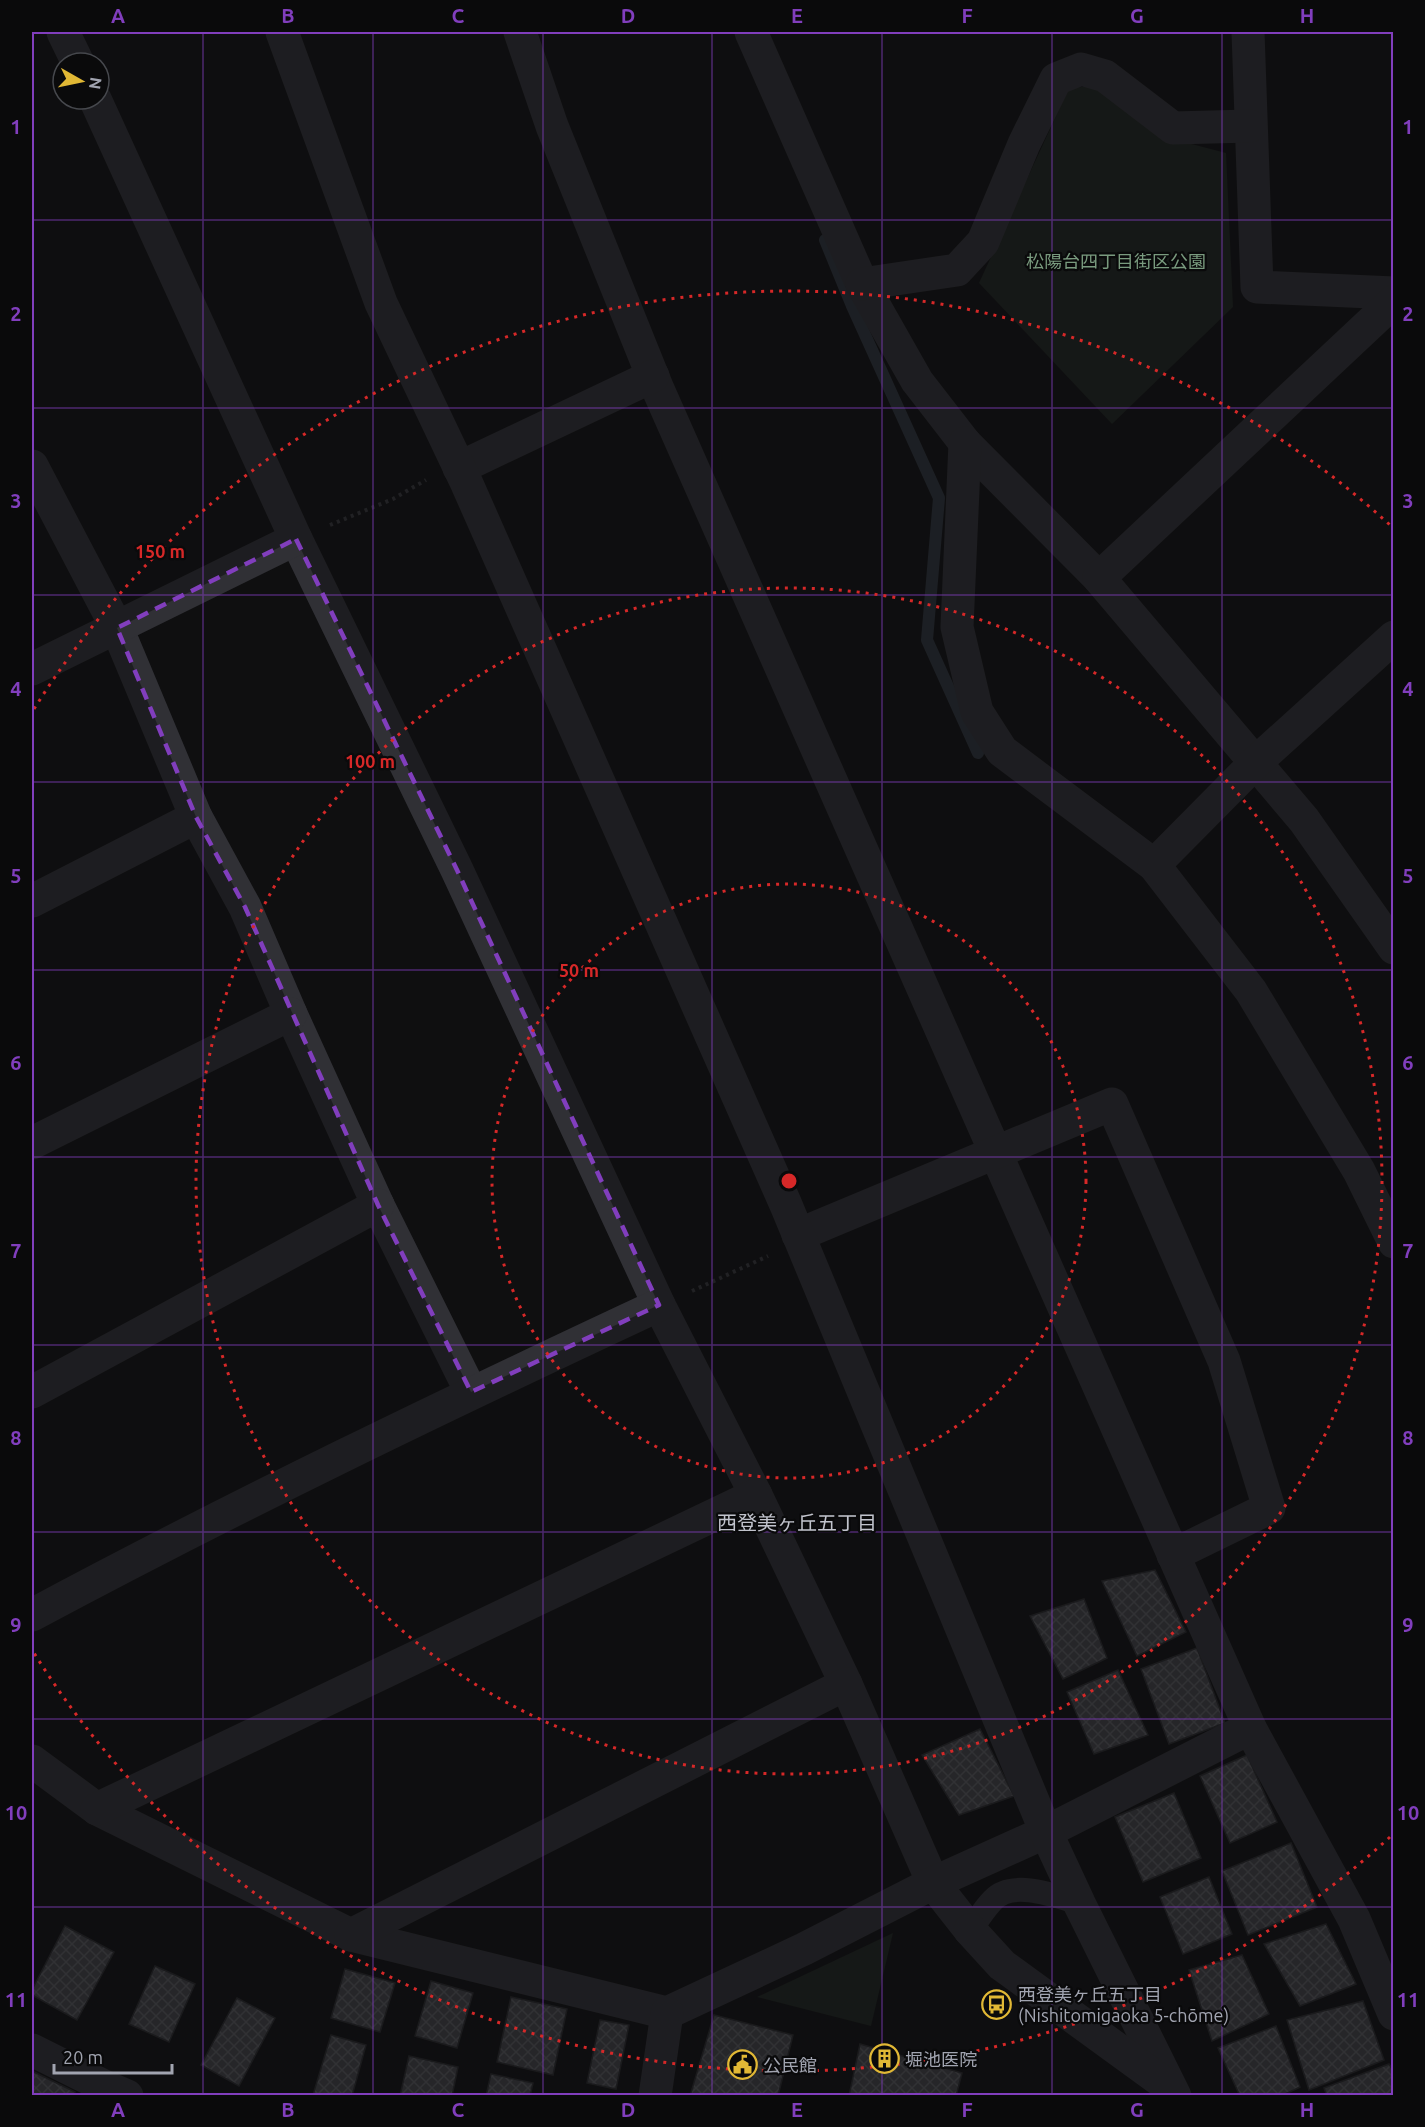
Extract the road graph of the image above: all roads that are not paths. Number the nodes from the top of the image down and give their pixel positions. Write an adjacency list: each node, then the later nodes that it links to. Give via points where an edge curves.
1 (63, 32): 6 (street)
2 (282, 32): 15 (street, via 381,303)
3 (520, 32): 12 (street, via 552,126)
4 (751, 32): 9 (street)
5 (1248, 32): 8 (street)
6 (72, 51)
7 (100, 111): 16 (street)
8 (1250, 126): 9 (street, via 1173,128 1106,76 1081,69 1056,80 982,242 957,270); 10 (street, via 1257,287)
9 (862, 284): 13 (street, via 917,381)
10 (1394, 293)
11 (1394, 301): 17 (street)
12 (653, 376): 15 (street); 28 (street)
13 (965, 443): 17 (street); 23 (street, via 957,627 977,712 1002,751)
14 (32, 466): 18 (street)
15 (459, 468): 31 (street)
16 (296, 539): 18 (street); 32 (street, via 452,859)
17 (1099, 578): 21 (street)
18 (117, 628): 20 (street); 22 (street)
19 (1394, 637): 21 (street)
20 (32, 669)
21 (1255, 763): 23 (street); 25 (street, via 1304,820)
22 (196, 817): 24 (street); 26 (street, via 245,907)
23 (1154, 865): 30 (street, via 1251,991 1359,1171)
24 (32, 901)
25 (1392, 940)
26 (291, 1014): 27 (street); 29 (street)
27 (32, 1143)
28 (995, 1152): 31 (street); 36 (street); 36 (street, via 1112,1104 1224,1361 1269,1508)
29 (378, 1205): 33 (street); 34 (street)
30 (1394, 1242)
31 (788, 1243): 42 (street)
32 (659, 1305): 34 (street); 35 (street)
33 (32, 1392)
34 (471, 1392): 37 (street, via 168,1542)
35 (756, 1495): 38 (street); 41 (street)
36 (1173, 1555): 39 (street)
37 (32, 1616)
38 (846, 1684): 43 (street); 46 (street)
39 (1250, 1728): 42 (street); 48 (street, via 1354,1919)
40 (32, 1761): 41 (street)
41 (97, 1809): 46 (street)
42 (1046, 1832): 43 (street); 44 (street)
43 (933, 1883): 45 (street); 47 (street)
44 (1079, 1903): 45 (lane, via 1017,1889 994,1897); 50 (street)
45 (970, 1930): 50 (street, via 1002,1965)
46 (351, 1935): 47 (street)
47 (668, 2013): 52 (street)
48 (1394, 2014)
49 (32, 2050): 51 (street)
50 (1173, 2092)
51 (127, 2096)
52 (655, 2096)

